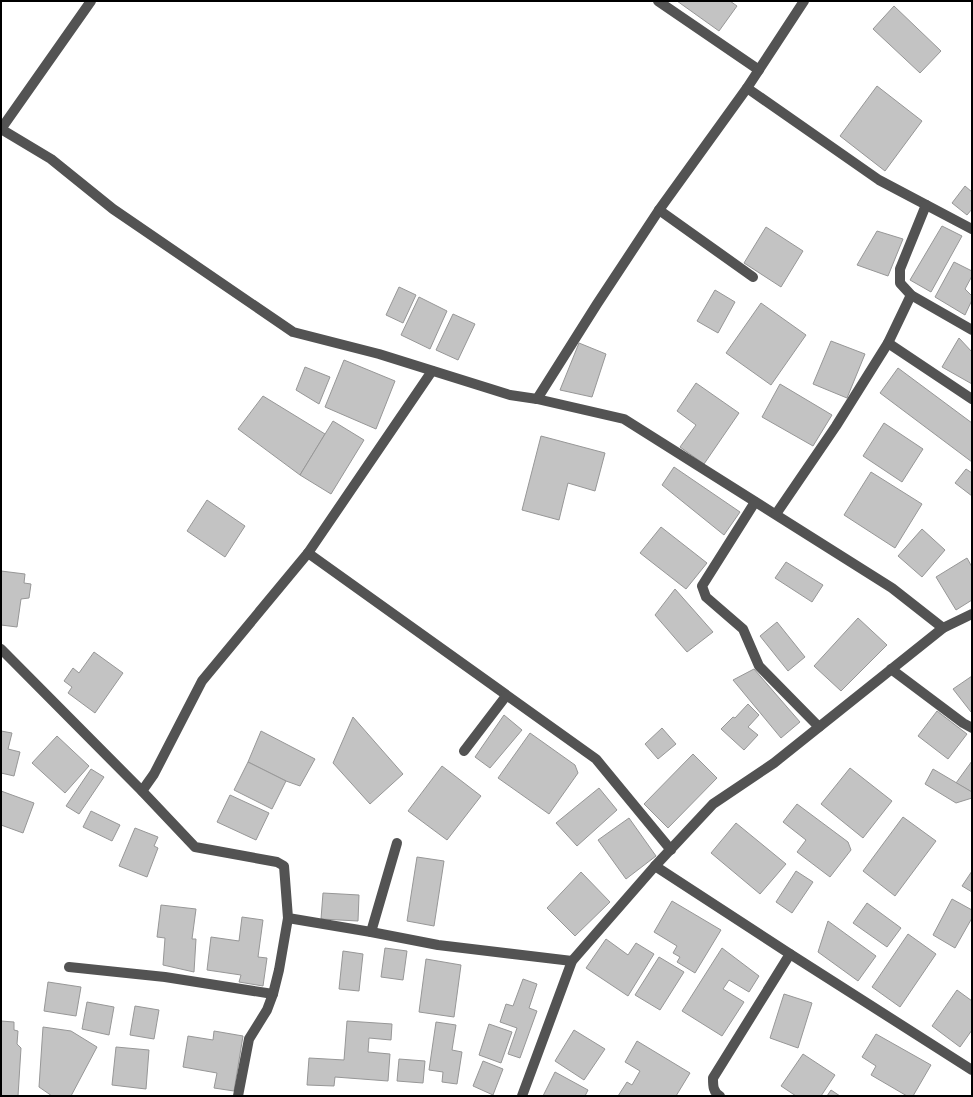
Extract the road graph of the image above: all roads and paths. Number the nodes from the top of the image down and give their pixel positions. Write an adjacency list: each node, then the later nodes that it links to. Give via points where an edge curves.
1 (91, 1): 6 (street)
2 (658, 1): 4 (street)
3 (799, 3): 4 (street)
4 (759, 70): 5 (street)
5 (747, 88): 7 (street, via 878,180); 8 (street)
6 (1, 129): 14 (street, via 51,159 113,209 293,332 379,354)
7 (926, 205): 9 (street); 11 (street, via 900,269 900,283)
8 (659, 210): 10 (street); 15 (street)
9 (972, 229)
10 (753, 277)
11 (911, 295): 12 (street); 13 (street)
12 (972, 330)
13 (888, 343): 16 (street); 18 (street)
14 (432, 371): 15 (street, via 510,394); 19 (street)
15 (537, 399): 17 (street, via 624,419)
16 (972, 400)
17 (755, 502): 18 (street); 25 (street, via 702,586 706,597 743,629 759,666)
18 (776, 514): 21 (street, via 892,588)
19 (308, 553): 24 (street); 28 (street, via 202,681 154,774)
20 (972, 614): 21 (street)
21 (943, 628): 23 (street)
22 (1, 649): 28 (street)
23 (891, 669): 25 (street); 26 (street)
24 (506, 696): 27 (street); 30 (street, via 596,759)
25 (819, 727): 30 (street, via 774,763 714,804)
26 (972, 728)
27 (464, 751)
28 (142, 791): 32 (street, via 195,847 277,862 284,866)
29 (397, 843): 33 (street)
30 (671, 850): 31 (street)
31 (655, 866): 34 (street); 35 (street)
32 (288, 918): 33 (street); 37 (street, via 280,970)
33 (372, 932): 35 (street, via 438,945)
34 (790, 954): 38 (street); 41 (street, via 713,1078 713,1087)
35 (572, 961): 40 (street)
36 (69, 967): 37 (street, via 165,977)
37 (273, 994): 39 (street, via 267,1010 249,1039)
38 (972, 1070)
39 (238, 1096)
40 (522, 1096)
41 (720, 1096)

